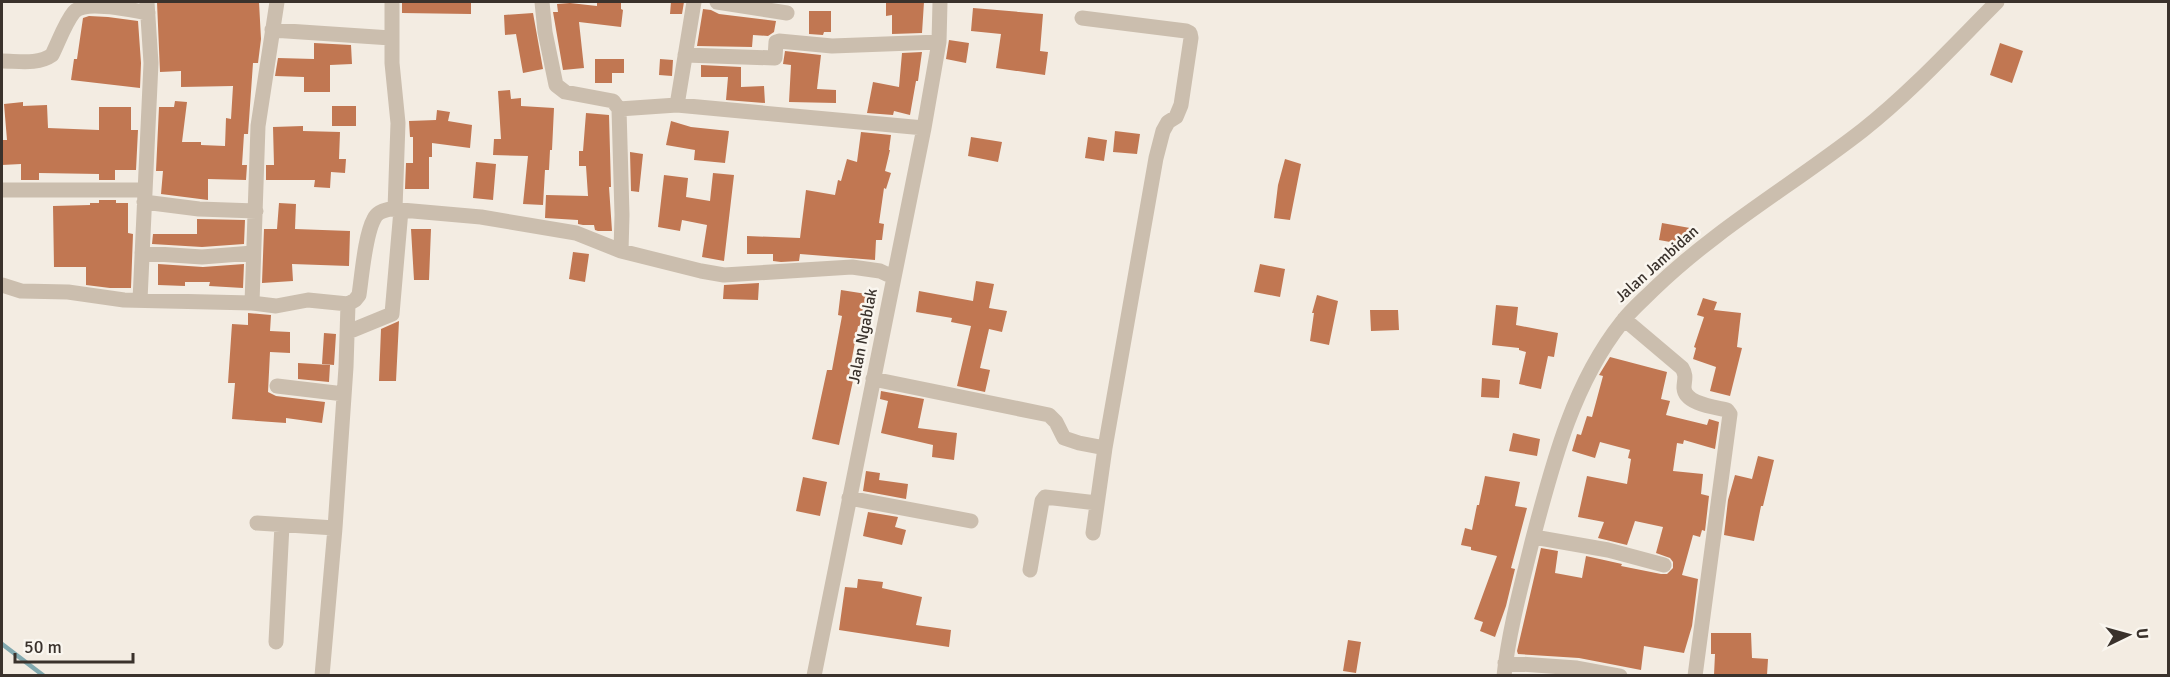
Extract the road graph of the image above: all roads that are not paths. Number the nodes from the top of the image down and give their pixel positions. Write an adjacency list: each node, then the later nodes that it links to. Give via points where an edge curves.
1 (277, 2): 11 (street)
2 (392, 2): 12 (street)
3 (542, 2): 17 (street, via 556,85 565,92 613,101)
4 (694, 2): 14 (street)
5 (717, 2): 9 (street)
6 (940, 2): 13 (street, Jalan Ngablak)
7 (1997, 2): 31 (street, Jalan Jambidan, via 1864,129 1705,243)
8 (147, 7): 15 (street, via 81,6 74,11 48,58 39,62); 20 (street, via 151,63)
9 (787, 13)
10 (1082, 18): 36 (street, via 1186,31 1191,38 1181,105 1163,131 1156,158)
11 (272, 30): 12 (street); 22 (street, via 258,126)
12 (391, 38): 21 (street, via 398,123)
13 (939, 42): 14 (street, via 832,46 779,41 774,58); 18 (street, Jalan Ngablak)
14 (685, 55): 16 (street)
15 (2, 61)
16 (677, 105): 17 (street); 18 (street)
17 (619, 109): 23 (street)
18 (924, 128): 26 (street, Jalan Ngablak)
19 (2, 190): 20 (street)
20 (144, 196): 22 (street, via 199,209); 24 (street)
21 (398, 210): 23 (street, via 520,222 576,233); 30 (street, via 381,211 375,217 359,295); 32 (street, via 392,314)
22 (256, 211): 25 (street)
23 (621, 251): 26 (street, via 724,275 852,267)
24 (141, 253): 25 (street, via 202,257); 28 (street)
25 (253, 254): 29 (street)
26 (893, 277): 33 (street, Jalan Ngablak)
27 (2, 285): 28 (street, via 21,291)
28 (140, 300): 29 (street)
29 (252, 303): 30 (street, via 276,306 308,300)
30 (348, 304): 32 (street)
31 (1624, 319): 44 (street, Jalan Jambidan, via 1597,357 1569,416); 52 (street, via 1682,368 1686,376 1684,390 1689,398 1730,414)
32 (348, 332): 35 (street)
33 (873, 379): 36 (street, via 1049,415 1064,438); 37 (street, Jalan Ngablak)
34 (277, 386): 35 (street)
35 (344, 394): 42 (street)
36 (1105, 448): 38 (street)
37 (849, 498): 39 (street); 50 (street, Jalan Ngablak)
38 (1097, 503): 43 (street); 46 (street, via 1045,497)
39 (971, 521)
40 (257, 523): 41 (street)
41 (282, 525): 42 (street); 47 (street)
42 (335, 528): 49 (street)
43 (1093, 533)
44 (1534, 537): 45 (street); 48 (street, Jalan Jambidan, via 1514,612)
45 (1664, 565)
46 (1029, 570)
47 (276, 642)
48 (1505, 669): 51 (street, Jalan Jambidan, via 1577,668)
49 (322, 675)
50 (814, 675)
51 (1620, 675)
52 (1695, 675)

